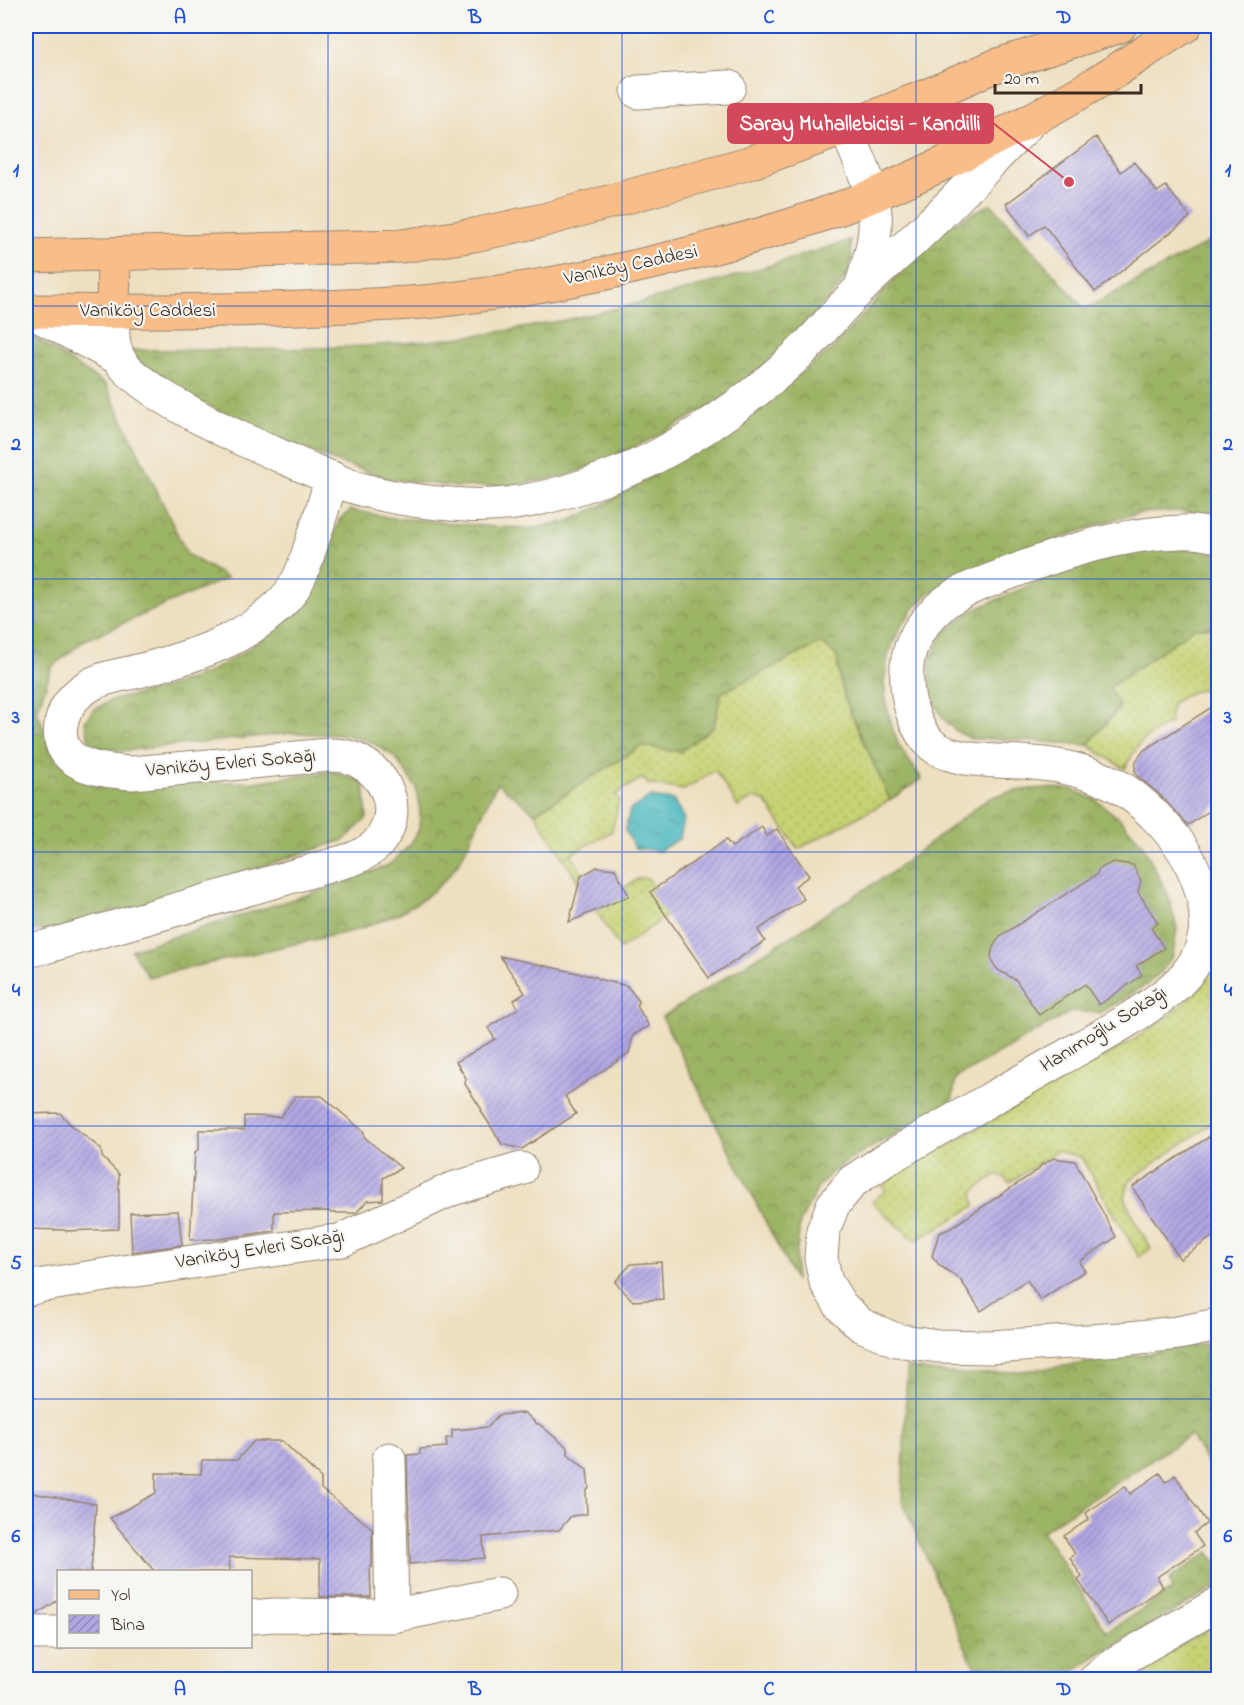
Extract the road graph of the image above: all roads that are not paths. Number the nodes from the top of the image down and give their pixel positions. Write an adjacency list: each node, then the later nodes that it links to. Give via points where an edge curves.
1 (1120, 26): 6 (main road, via 995,66)
2 (1185, 26): 5 (main road, Vaniköy Caddesi)
3 (729, 87): 4 (street)
4 (638, 92)
5 (1031, 120): 7 (main road, Vaniköy Caddesi); 10 (street, via 936,218)
6 (846, 128): 7 (street); 8 (main road, via 738,166 544,220 474,235 402,246)
7 (872, 196): 10 (street, via 874,243); 12 (main road, Vaniköy Caddesi, via 744,240 652,264 511,290 433,301 350,306)
8 (114, 254): 9 (main road); 12 (main road)
9 (26, 256)
10 (860, 288): 14 (street, via 807,346 743,401 701,431 644,463 611,476 533,500 468,506 384,494)
11 (27, 310): 12 (main road, Vaniköy Caddesi); 13 (street)
12 (113, 312): 13 (street, via 113,340)
13 (118, 358): 14 (street, via 147,386 196,416)
14 (332, 478): 16 (street, Vaniköy Evleri Sokağı, via 300,577 284,602 221,645 91,684 76,695 66,710 59,733 64,751 75,760 108,771 345,756 375,772 385,786 392,816 379,843 353,859)
15 (1218, 536): 19 (street, Hanımoğlu Sokağı, via 1184,531 1137,536 1088,546 1027,566 945,603 924,624 910,647 906,667 908,699 919,729 932,746 953,756 1078,770 1113,783 1142,804 1186,853 1206,902 1206,927 1202,949 1187,974 1161,998 853,1181 833,1205 823,1232 821,1258 826,1282 841,1306 861,1324 896,1340 990,1347 1121,1339)
16 (26, 951)
17 (521, 1169): 18 (street, Vaniköy Evleri Sokağı, via 452,1190 342,1240)
18 (26, 1290)
19 (1218, 1325)
20 (389, 1459): 23 (street)
21 (500, 1594): 23 (street)
22 (1218, 1604): 27 (street, via 1118,1662)
23 (392, 1616): 24 (street)
24 (252, 1617)
25 (26, 1633): 26 (street)
26 (57, 1633)
27 (1095, 1680)

